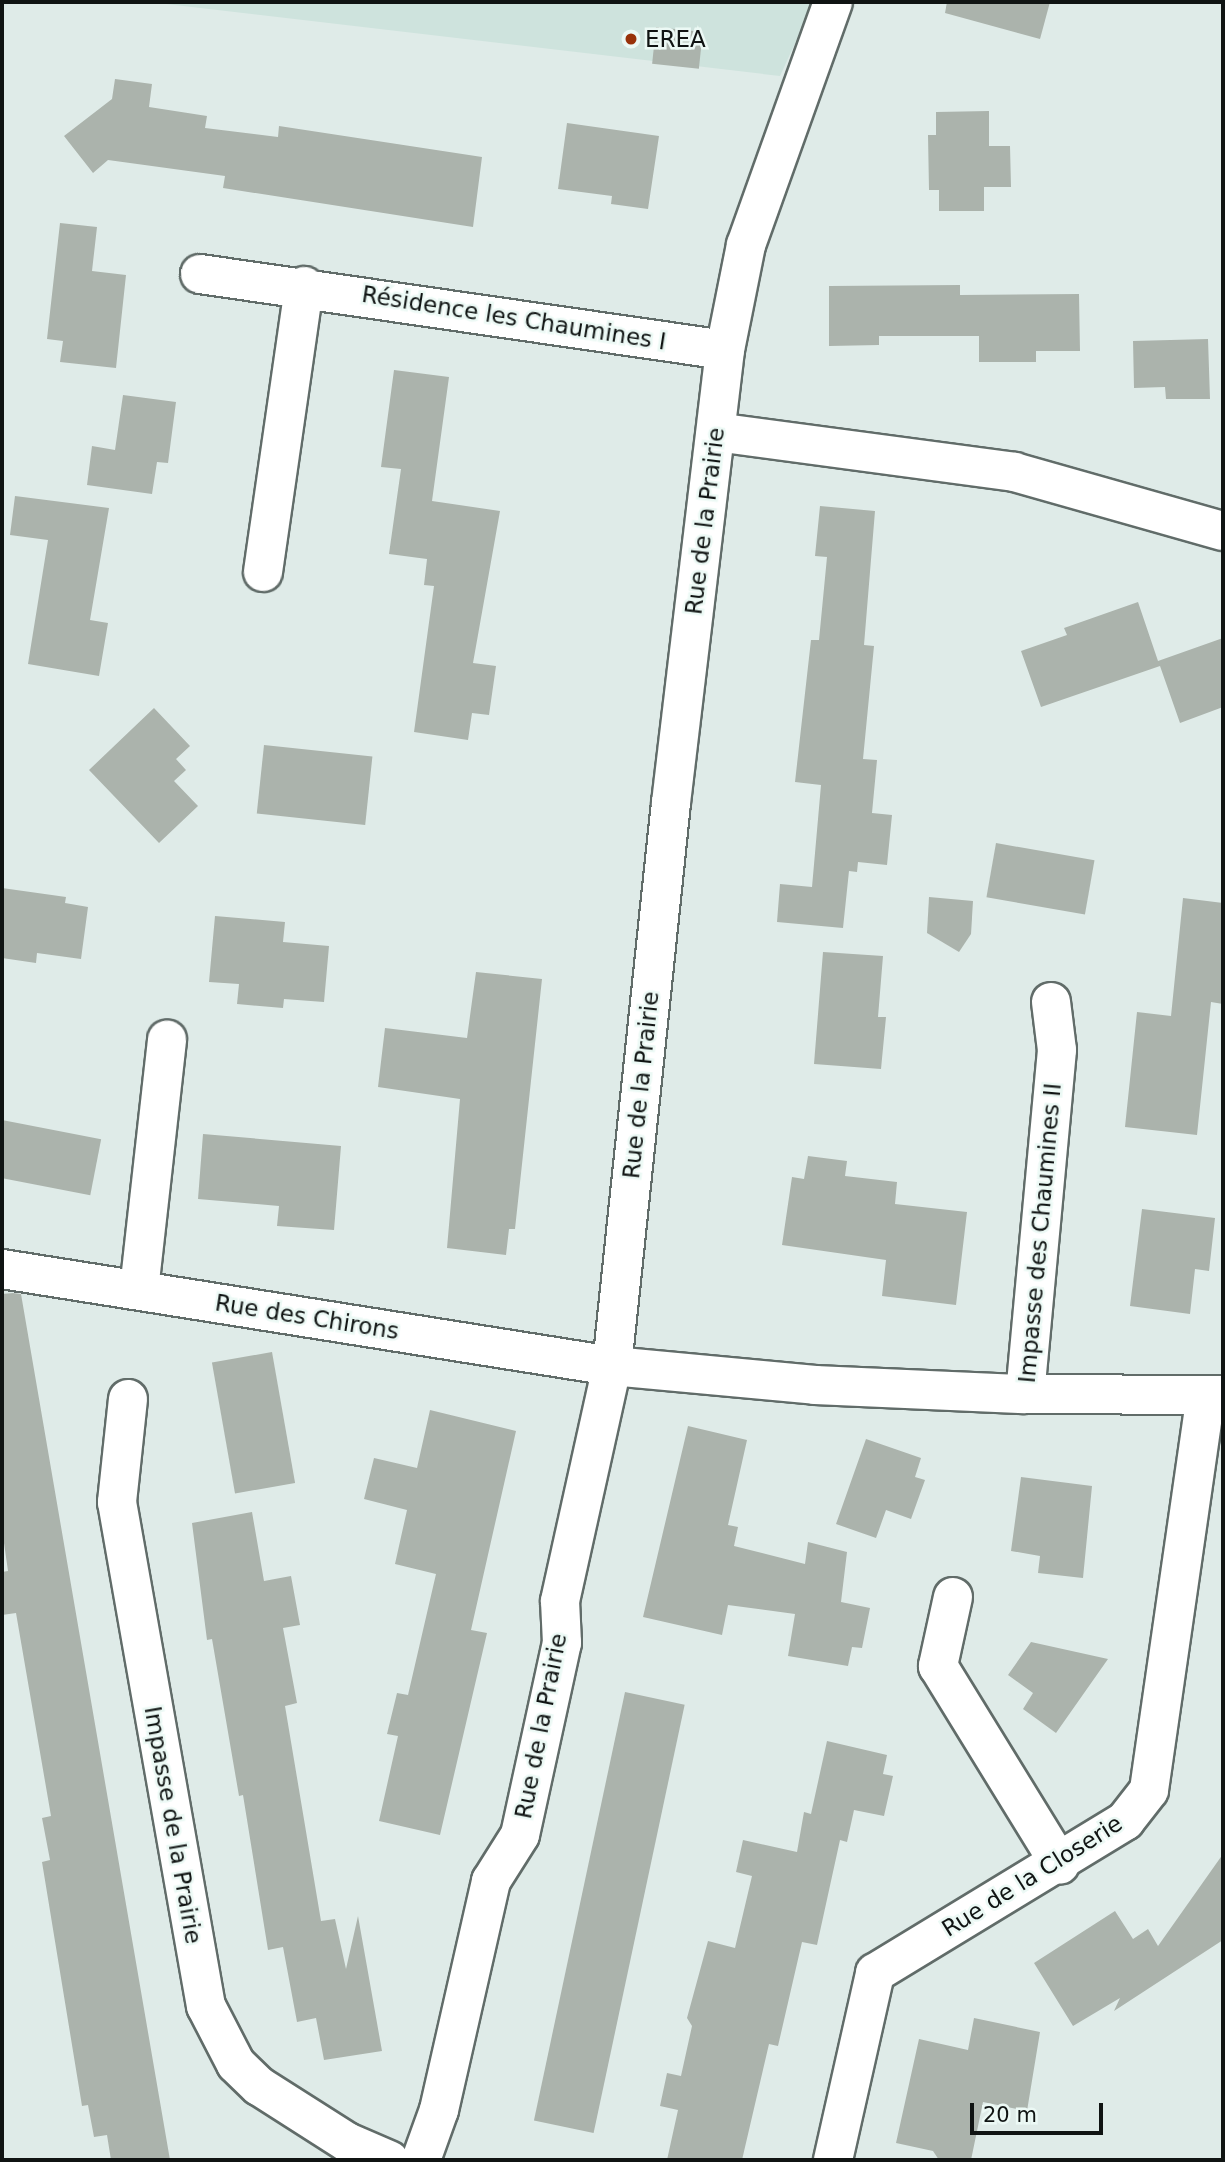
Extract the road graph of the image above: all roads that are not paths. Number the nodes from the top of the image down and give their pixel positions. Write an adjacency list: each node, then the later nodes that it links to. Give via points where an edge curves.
1 (833, 2): 4 (street, Rue de la Prairie, via 746,245)
2 (200, 274): 3 (street, Résidence les Chaumines I)
3 (304, 286): 4 (street, Résidence les Chaumines I); 7 (street)
4 (725, 350): 5 (street, Rue de la Prairie)
5 (716, 432): 6 (street, via 1014,472); 12 (street, Rue de la Prairie, via 669,817)
6 (1223, 531)
7 (263, 572)
8 (1051, 1002): 13 (street, Impasse des Chaumines II, via 1057,1050)
9 (167, 1040): 11 (street)
10 (2, 1269): 11 (street, Rue des Chirons)
11 (139, 1290): 12 (street, Rue des Chirons)
12 (612, 1366): 13 (street, Rue des Chirons, via 816,1385); 19 (street, Rue de la Prairie, via 560,1601 562,1643 520,1835 491,1881 439,2110)
13 (1025, 1394): 14 (street, Impasse des Chaumines II)
14 (1215, 1396): 17 (street, Rue de la Closerie, via 1149,1790 1125,1821)
15 (128, 1399): 18 (street, Impasse de la Prairie, via 117,1502 205,2006 236,2064 259,2086 347,2142)
16 (953, 1597): 17 (street, via 938,1666)
17 (1060, 1864): 20 (street, Rue de la Closerie, via 995,1898 875,1973)
18 (389, 2160)
19 (421, 2160)
20 (833, 2160)

